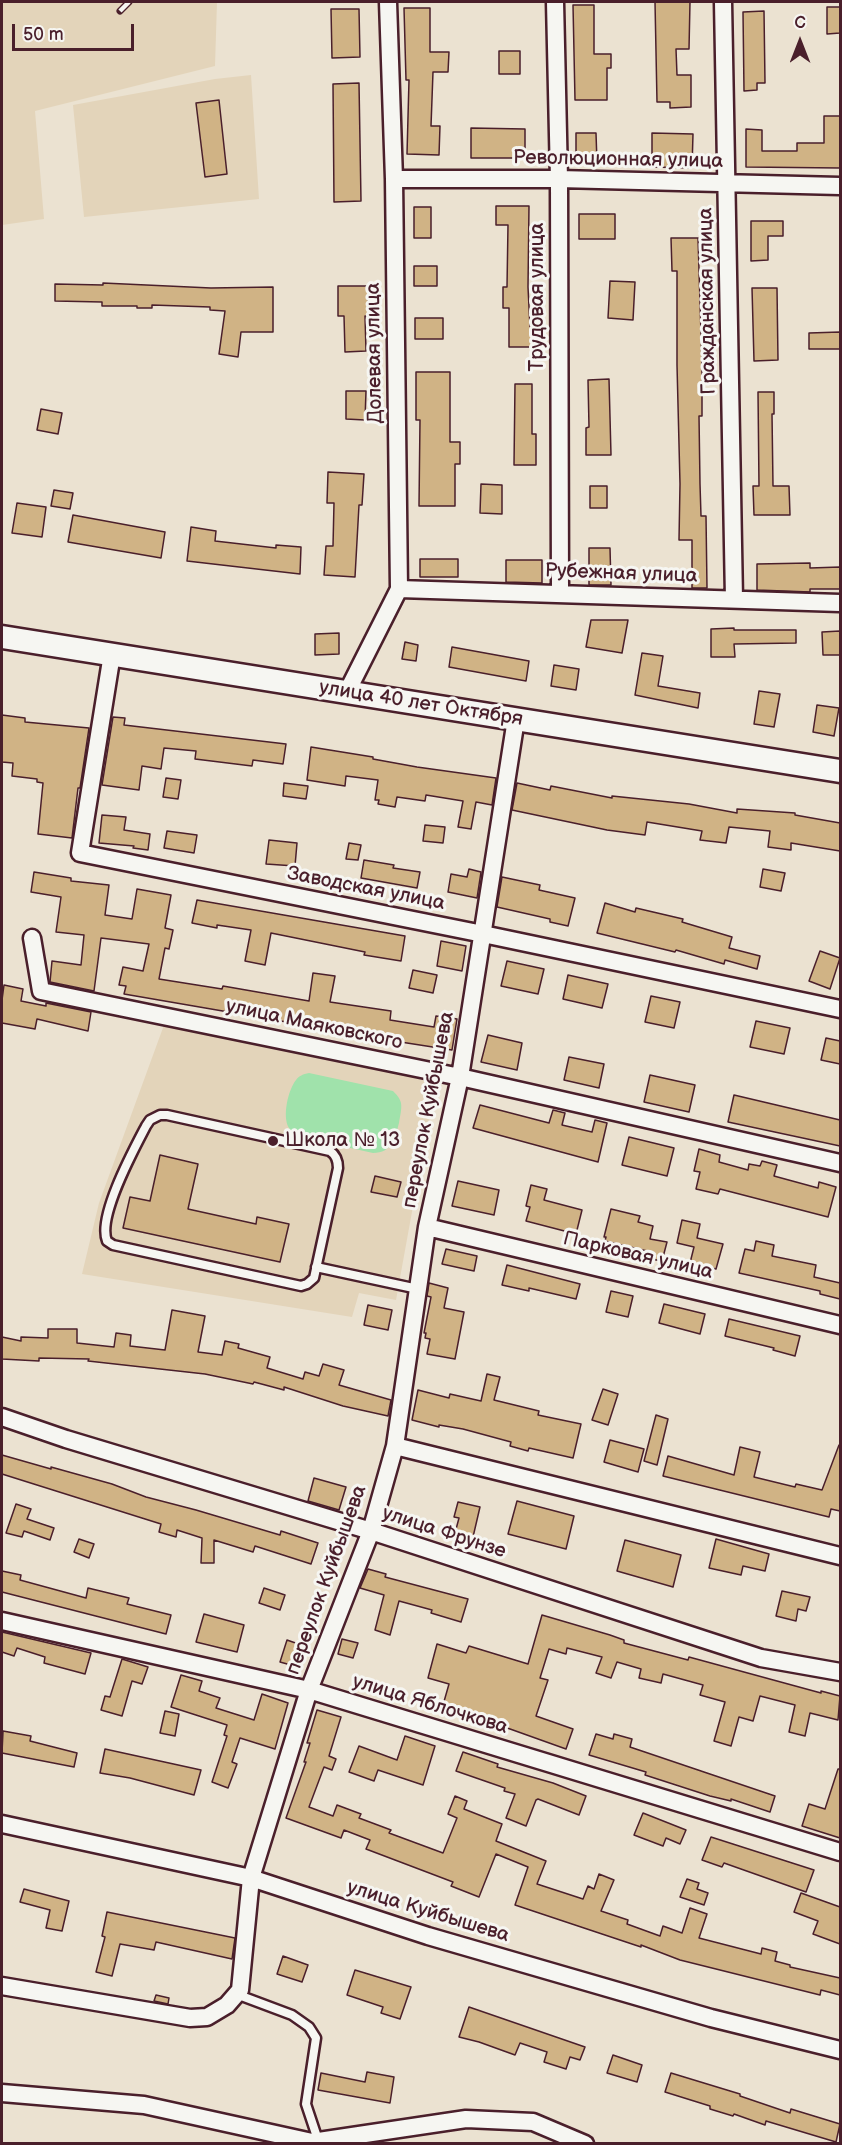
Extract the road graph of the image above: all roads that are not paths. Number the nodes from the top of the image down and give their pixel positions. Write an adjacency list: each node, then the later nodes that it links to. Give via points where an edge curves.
1 (388, 2): 4 (street, Долевая улица)
2 (555, 2): 5 (street, Трудовая улица)
3 (723, 2): 6 (street, Гражданская улица)
4 (394, 178): 5 (street, Революционная улица); 8 (street, Долевая улица)
5 (559, 179): 6 (street, Революционная улица); 9 (street, Трудовая улица)
6 (727, 183): 7 (street, Революционная улица); 10 (street, Гражданская улица)
7 (840, 186)
8 (399, 589): 9 (street, Рубежная улица); 14 (street, Долевая улица)
9 (561, 593): 10 (street, Рубежная улица)
10 (734, 599): 11 (street, Рубежная улица)
11 (840, 603)
12 (2, 636): 13 (street, улица 40 лет Октября)
13 (112, 654): 14 (street, улица 40 лет Октября); 17 (street, Заводская улица, via 80,853)
14 (347, 692): 15 (street, улица 40 лет Октября)
15 (516, 719): 16 (street, улица 40 лет Октября); 17 (street, переулок Куйбышева)
16 (840, 771)
17 (483, 934): 19 (street, Заводская улица); 20 (street, переулок Куйбышева)
18 (32, 938): 20 (street, улица Маяковского, via 41,991)
19 (840, 1009)
20 (460, 1077): 21 (street, улица Маяковского); 22 (street, переулок Куйбышева)
21 (840, 1163)
22 (427, 1227): 24 (street, переулок Куйбышева); 25 (street, Парковая улица)
23 (316, 1267): 23 (lane, via 312,1281 301,1286 109,1243 104,1232 110,1205 150,1120 167,1115 334,1153 338,1168); 24 (lane)
24 (418, 1289): 27 (street, переулок Куйбышева)
25 (840, 1325)
26 (2, 1417): 28 (street, улица Фрунзе)
27 (395, 1446): 28 (street, переулок Куйбышева); 29 (street)
28 (371, 1531): 31 (street, улица Фрунзе, via 761,1658); 32 (street, переулок Куйбышева)
29 (840, 1556)
30 (2, 1621): 32 (street, улица Яблочкова)
31 (840, 1672)
32 (309, 1690): 34 (street, улица Яблочкова); 35 (street, переулок Куйбышева)
33 (2, 1824): 35 (street, улица Куйбышева)
34 (840, 1852)
35 (251, 1878): 37 (street, переулок Куйбышева, via 240,1990); 38 (street, улица Куйбышева, via 451,1943 711,2018)
36 (2, 1986): 37 (street, via 190,2018 207,2017 227,2005)
37 (236, 1994): 40 (lane, via 292,2015 309,2027 315,2038 306,2104)
38 (840, 2050)
39 (2, 2093): 40 (street, via 144,2105 312,2142)
40 (318, 2140): 41 (street, via 466,2119 533,2122)
41 (585, 2144)

